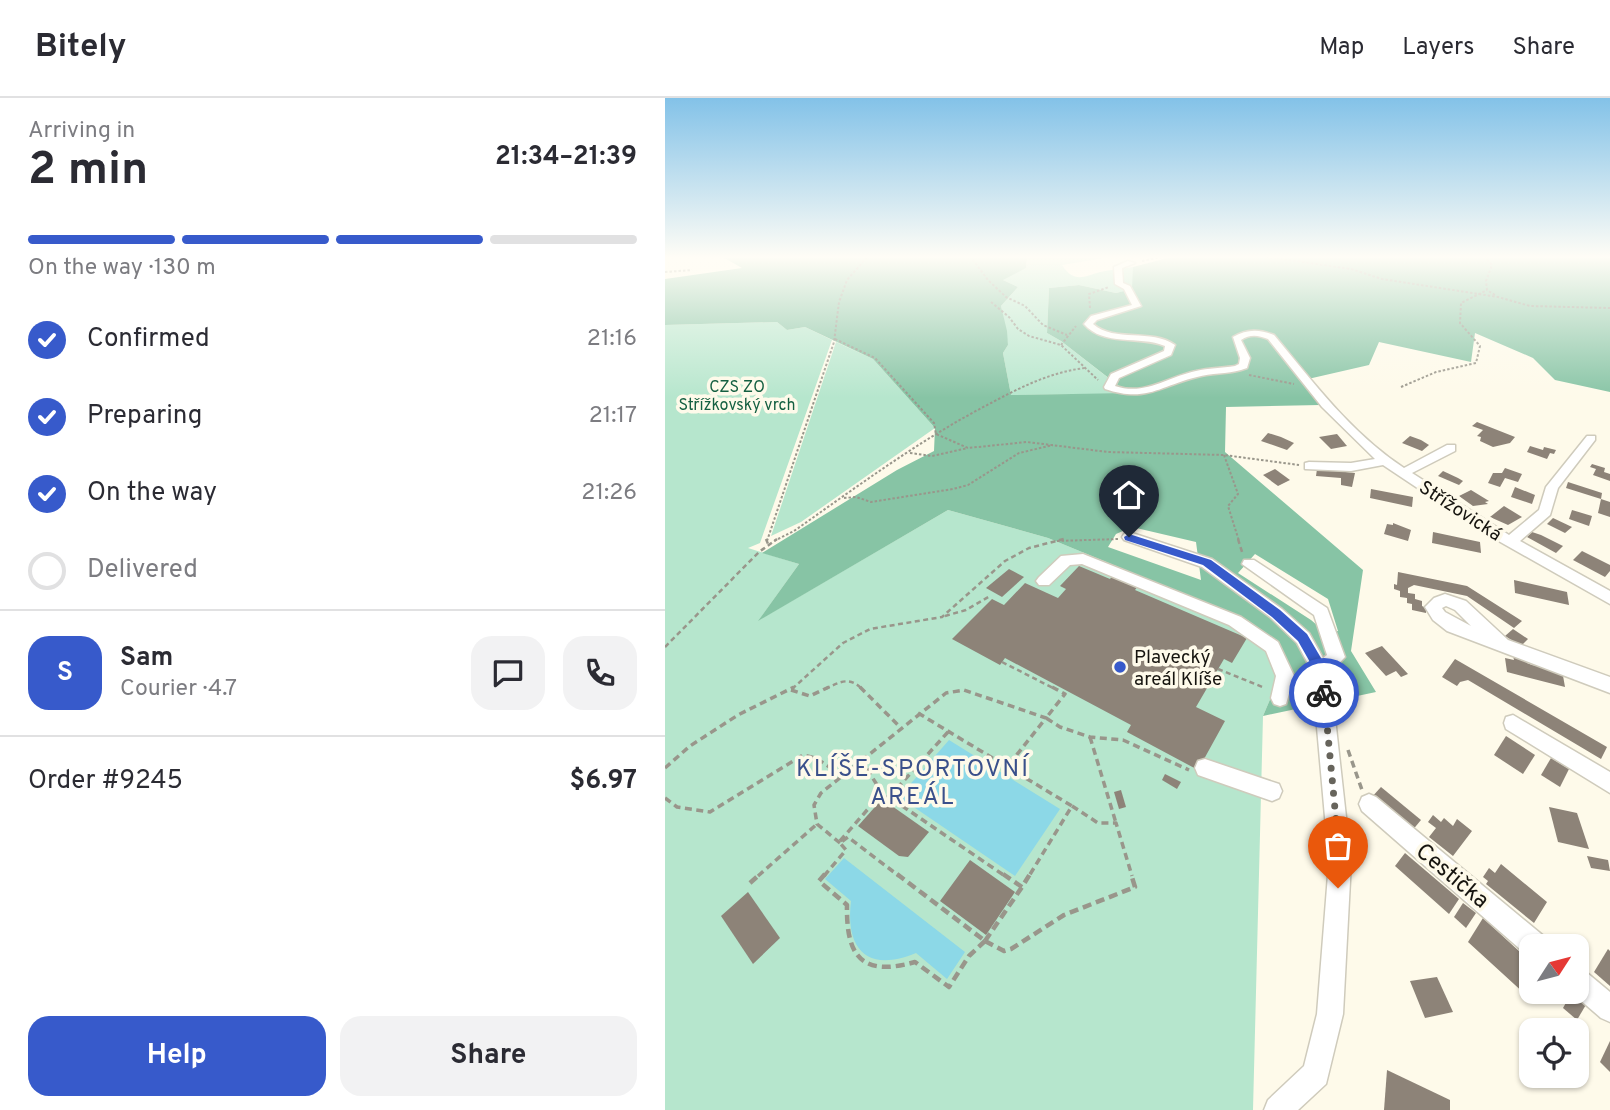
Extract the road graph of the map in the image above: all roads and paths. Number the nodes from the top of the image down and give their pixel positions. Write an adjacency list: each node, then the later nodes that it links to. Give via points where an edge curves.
1 (839, 303): 10 (path)
2 (992, 303): 11 (path, via 1029,336)
3 (1019, 303): 11 (path, via 1043,325 1066,335)
4 (1090, 303): 9 (path)
5 (1135, 303): 9 (street)
6 (1461, 303): 16 (path, via 1460,323 1480,346 1476,363 1436,372)
7 (1520, 303): 8 (path)
8 (1610, 308)
9 (1094, 318): 15 (street, via 1088,324 1099,333 1160,339 1170,345 1168,353 1115,376)
10 (835, 339): 17 (path, via 875,358 934,423); 30 (path)
11 (1062, 345): 12 (path)
12 (1085, 368): 15 (path); 17 (path, via 1062,371 1014,391)
13 (1229, 372): 14 (path); 15 (street, via 1196,374 1154,392 1119,392); 24 (street, Střížovická, via 1244,366 1236,339 1252,332 1271,337 1326,405)
14 (1293, 383)
15 (1109, 387)
16 (1401, 387)
17 (936, 434): 20 (path); 22 (path)
18 (1591, 438): 29 (street, via 1552,487 1545,512)
19 (1056, 445): 20 (path, via 1027,442); 23 (path, via 1108,452); 27 (path, via 1019,453 968,485 953,489 871,502)
20 (968, 448): 22 (path, via 932,456)
21 (1451, 448): 26 (street)
22 (910, 453): 27 (path)
23 (1224, 455): 25 (path); 31 (path, via 1238,494 1227,506)
24 (1385, 461): 25 (street, via 1352,467); 26 (street, Střížovická)
25 (1309, 466)
26 (1403, 473): 29 (street, Střížovická)
27 (842, 499): 30 (path)
28 (1129, 537): 35 (path, via 1066,539 1029,548 1005,561); 40 (street, via 1207,563 1303,638)
29 (1510, 542): 34 (street, Střížovická)
30 (768, 544): 37 (path)
31 (1249, 564): 40 (street, via 1321,612 1336,657)
32 (1044, 582): 43 (street, via 1066,559 1083,559 1235,621 1272,647 1285,676)
33 (990, 596): 35 (path)
34 (1610, 598)
35 (942, 617): 42 (path, via 870,629 843,643)
36 (1501, 642): 41 (street)
37 (665, 647)
38 (1002, 662): 45 (path, via 1065,694)
39 (1218, 669): 43 (path)
40 (1321, 670): 46 (street)
41 (1610, 685)
42 (791, 690): 48 (path, via 810,696 845,680 855,682); 53 (path, via 738,715)
43 (1281, 696)
44 (918, 713): 45 (path, via 946,693 964,691); 48 (path); 49 (path)
45 (1046, 718): 50 (path); 52 (path)
46 (1327, 723): 61 (path, via 1342,739); 72 (street, via 1340,862 1330,1014 1316,1074)
47 (1513, 723): 56 (street)
48 (900, 727): 51 (path)
49 (948, 732): 52 (path); 59 (path)
50 (1090, 737): 54 (path, via 1123,740 1200,775); 63 (path)
51 (862, 759): 55 (path); 58 (path)
52 (1007, 767): 62 (path)
53 (665, 768)
54 (1205, 768): 57 (street)
55 (841, 775): 60 (path, via 803,755 710,811 677,807); 64 (path, via 814,805)
56 (1610, 783)
57 (1272, 792)
58 (883, 793): 59 (path); 65 (path)
59 (889, 797): 67 (path)
60 (665, 798)
61 (1369, 804): 68 (street, Cestička)
62 (1072, 806): 63 (path, via 1095,822); 67 (path)
63 (1116, 823): 69 (path, via 1135,887 1063,915 1011,949 1004,951)
64 (817, 824): 65 (path); 66 (path)
65 (840, 842): 69 (path, via 848,837); 69 (path, via 846,850 819,881 847,905 845,930 850,947 864,963 879,969 915,962 949,987)
66 (750, 883)
67 (1022, 887): 69 (path)
68 (1522, 934)
69 (985, 941)
70 (1589, 991): 71 (street)
71 (1610, 1009)
72 (1279, 1109)

